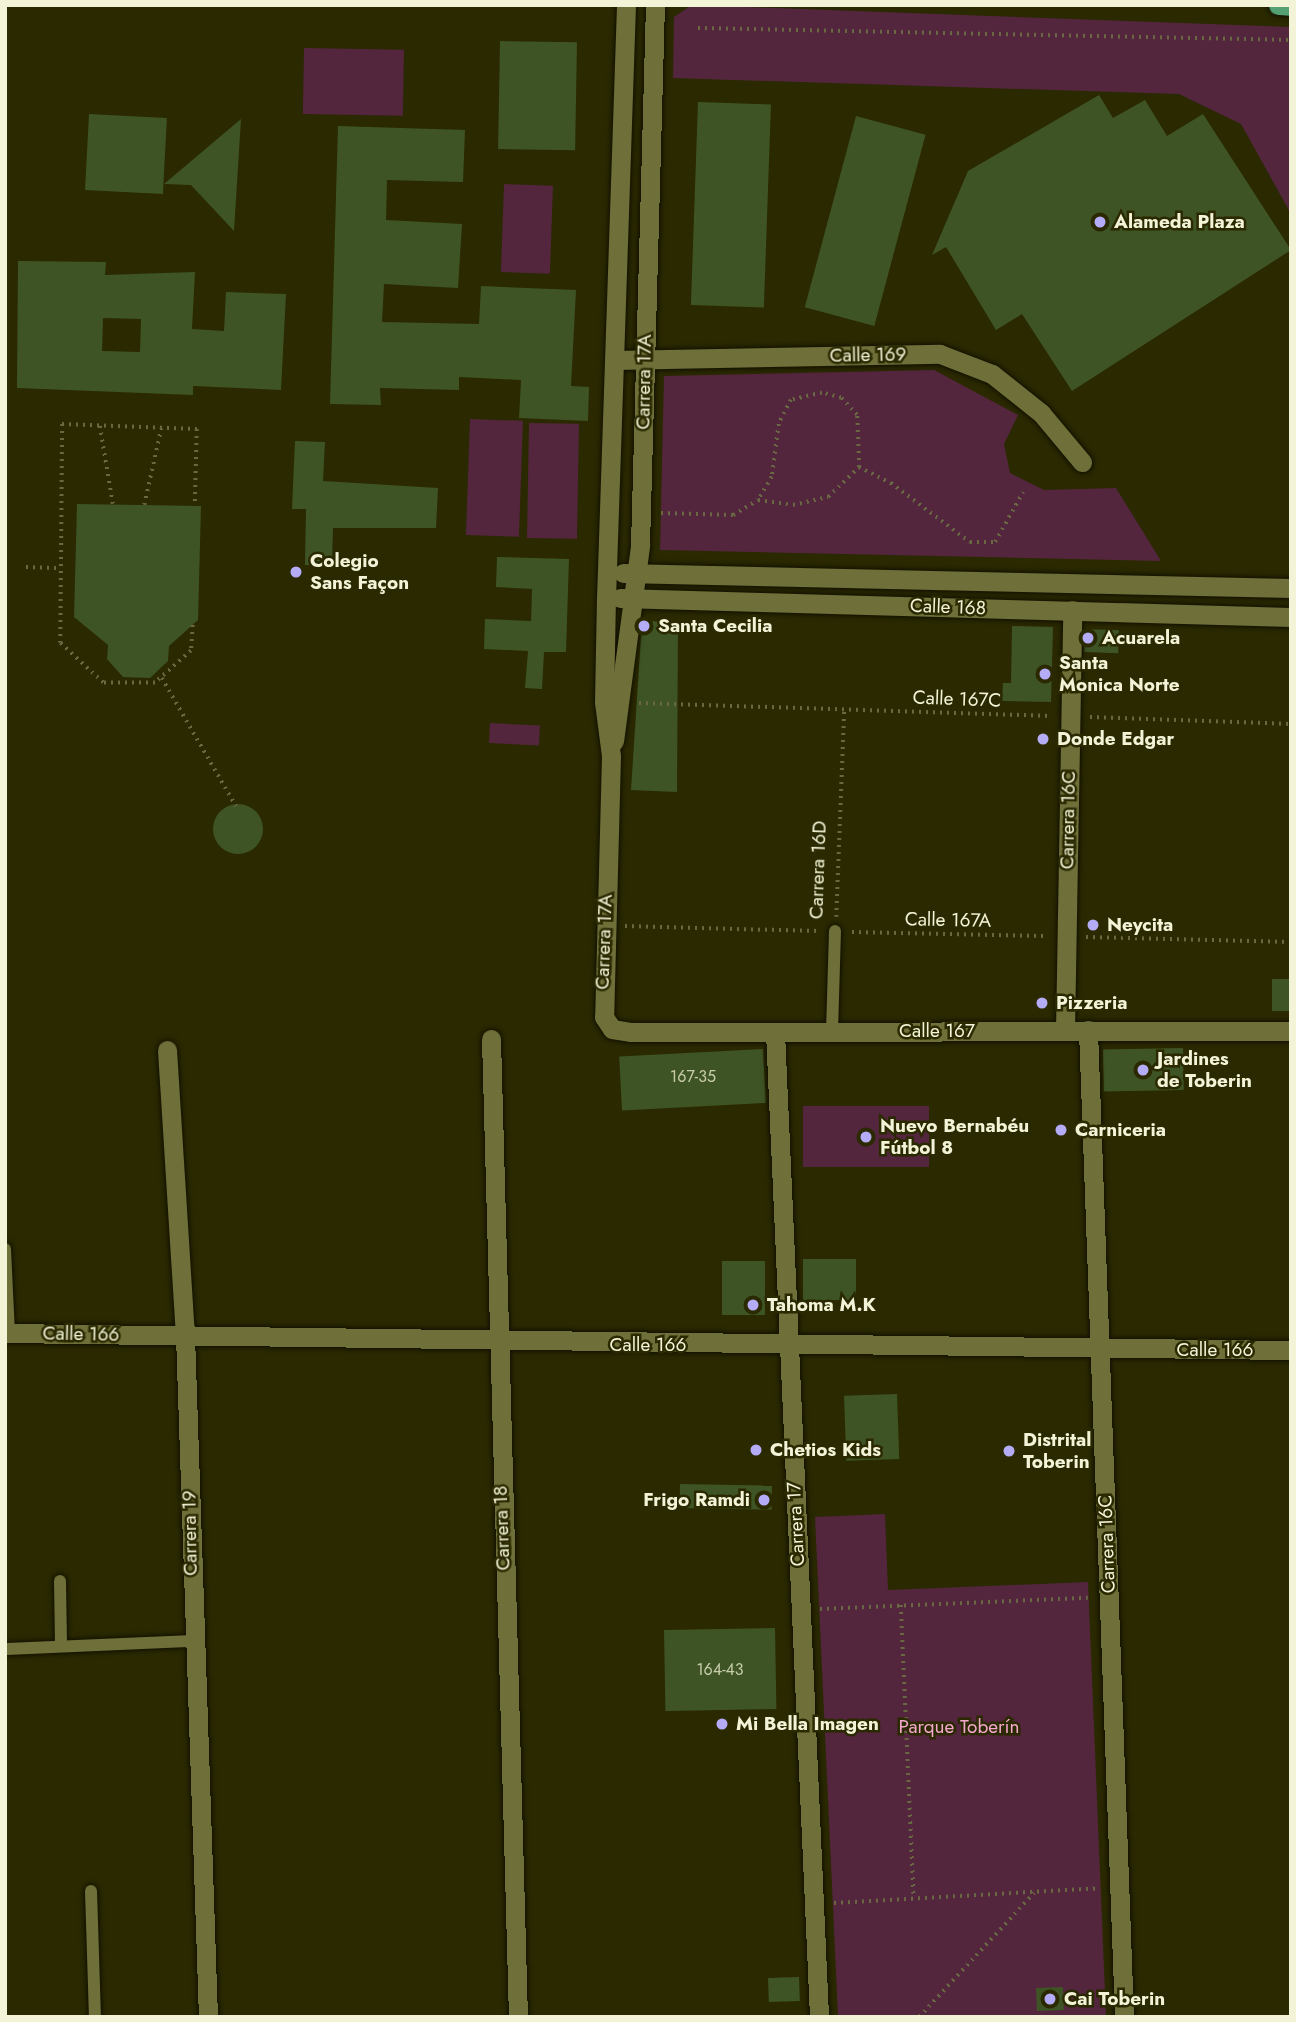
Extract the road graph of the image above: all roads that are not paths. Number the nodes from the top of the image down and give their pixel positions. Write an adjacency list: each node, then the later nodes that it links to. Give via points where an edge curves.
1 (626, 5): 5 (street, Carrera 17A)
2 (655, 5): 6 (street, Carrera 17A)
3 (1278, 5): 4 (main road)
4 (1291, 6)
5 (614, 360): 6 (street, Calle 169); 8 (street, Carrera 17A)
6 (645, 360): 7 (street, Calle 169, via 940,354 992,374 1041,413); 9 (street, Carrera 17A)
7 (1082, 463)
8 (607, 572): 9 (street, Calle 168); 11 (street, Carrera 17A)
9 (635, 573): 10 (street, Calle 168); 12 (street, Carrera 17A)
10 (1291, 588)
11 (606, 597): 12 (street, Calle 168); 15 (street, Carrera 17A, via 604,702)
12 (631, 598): 13 (street, Calle 168); 15 (street, Carrera 17A, via 623,702)
13 (1072, 610): 14 (street, Calle 168); 18 (street, Carrera 16C)
14 (1291, 617)
15 (611, 756): 17 (street, Carrera 17A)
16 (835, 931): 20 (lane, Carrera 16D)
17 (602, 1003): 22 (street, Calle 167, via 612,1028 631,1032)
18 (1065, 1030): 19 (street, Calle 167); 20 (street, Calle 167)
19 (1088, 1030): 21 (street, Calle 167); 30 (street, Carrera 16C)
20 (832, 1031): 22 (street, Calle 167)
21 (1291, 1031)
22 (775, 1032): 29 (street, Carrera 17)
23 (491, 1039): 28 (street, Carrera 18)
24 (167, 1050): 27 (street, Carrera 19)
25 (5, 1249): 26 (lane)
26 (7, 1333): 27 (street, Calle 166)
27 (186, 1335): 28 (street, Calle 166); 33 (street, Carrera 19)
28 (496, 1344): 29 (street, Calle 166); 39 (street, Carrera 18)
29 (788, 1346): 30 (street, Calle 166); 40 (street, Carrera 17)
30 (1099, 1349): 31 (street, Calle 166); 41 (street, Carrera 16C)
31 (1291, 1350)
32 (60, 1581): 34 (lane)
33 (193, 1641): 34 (lane); 38 (street, Carrera 19)
34 (61, 1644): 35 (lane)
35 (7, 1649)
36 (91, 1891): 37 (lane)
37 (95, 2017)
38 (208, 2017)
39 (518, 2017)
40 (819, 2017)
41 (1124, 2017)

